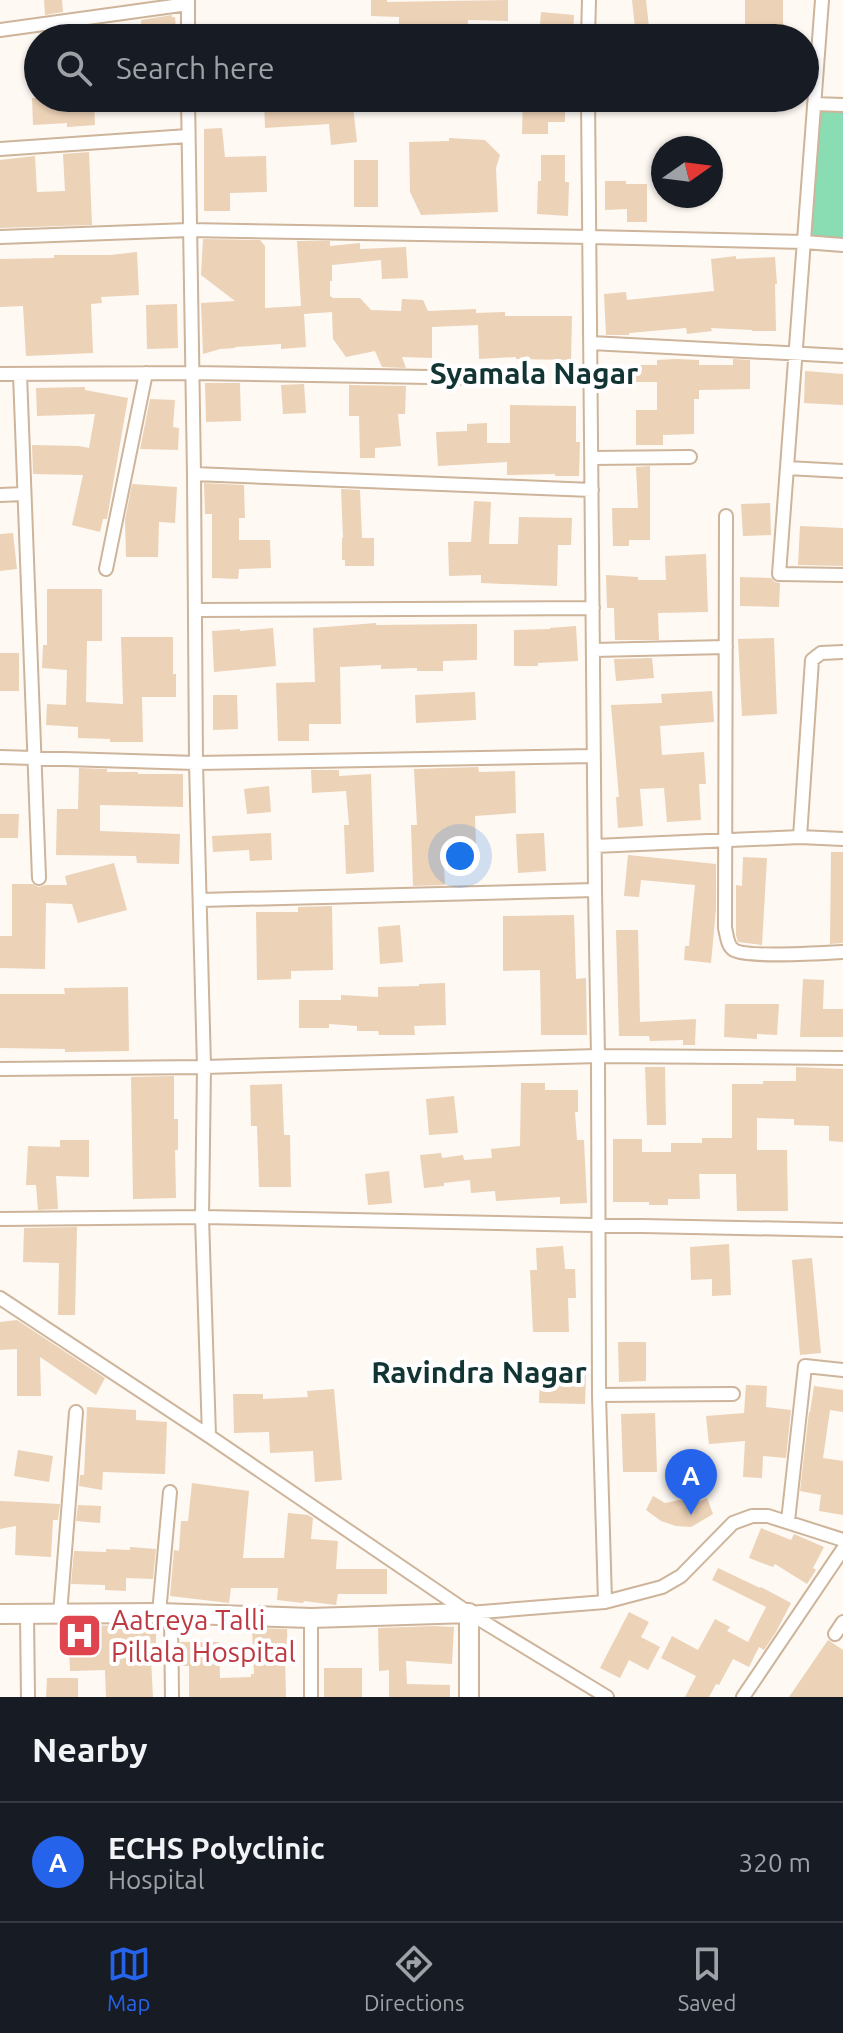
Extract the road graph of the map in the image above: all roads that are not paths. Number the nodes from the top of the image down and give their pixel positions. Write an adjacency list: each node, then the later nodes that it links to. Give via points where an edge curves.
1 (589, 0): 6 (street)
2 (822, 0): 9 (street)
3 (188, 2): 4 (street); 5 (street)
4 (40, 24)
5 (188, 24)
6 (588, 24)
7 (24, 26): 8 (street)
8 (0, 30)
9 (819, 39)
10 (819, 104): 11 (street)
11 (843, 105)
12 (188, 112): 15 (street)
13 (588, 112): 19 (street)
14 (813, 112): 20 (street)
15 (188, 136): 16 (street); 17 (street)
16 (0, 149)
17 (189, 230): 18 (street); 19 (street); 26 (street)
18 (0, 237)
19 (590, 237): 20 (street); 22 (street)
20 (804, 242): 21 (street); 23 (street)
21 (843, 245)
22 (591, 343): 23 (street); 31 (street)
23 (795, 353): 24 (street); 32 (street)
24 (843, 356)
25 (146, 373): 26 (street); 28 (street); 39 (street)
26 (192, 373): 29 (street); 34 (street)
27 (0, 374): 28 (street)
28 (20, 374): 36 (street)
29 (488, 378)
30 (690, 457): 31 (street)
31 (592, 458): 35 (street)
32 (787, 468): 33 (street); 40 (street, via 779,574)
33 (843, 471)
34 (194, 474): 35 (street); 42 (street)
35 (592, 490): 41 (street)
36 (24, 494): 37 (street); 48 (street)
37 (0, 495)
38 (726, 516): 43 (street)
39 (106, 569)
40 (843, 575)
41 (593, 608): 42 (street); 44 (street)
42 (195, 610): 49 (street)
43 (726, 647): 44 (street); 51 (street)
44 (593, 650): 46 (street)
45 (843, 652): 50 (street, via 821,653 812,660)
46 (594, 756): 49 (street); 53 (street)
47 (0, 757): 48 (street)
48 (34, 758): 49 (street); 54 (street)
49 (196, 763): 56 (street)
50 (800, 837): 51 (street); 52 (street)
51 (725, 839): 53 (street); 57 (street, via 729,946 736,952 773,954)
52 (843, 839)
53 (595, 846): 55 (street)
54 (39, 878)
55 (595, 890): 56 (street); 58 (street)
56 (200, 900): 60 (street)
57 (843, 952)
58 (598, 1056): 59 (street); 60 (street); 64 (street)
59 (843, 1058)
60 (204, 1067): 61 (street); 62 (street)
61 (0, 1069)
62 (202, 1217): 63 (street); 64 (street); 71 (street)
63 (0, 1219)
64 (599, 1225): 65 (street); 69 (street)
65 (843, 1230)
66 (0, 1298): 71 (street)
67 (843, 1370): 73 (street, via 805,1366)
68 (733, 1394): 69 (street)
69 (599, 1395): 76 (street)
70 (76, 1412): 81 (street)
71 (209, 1436): 78 (street)
72 (170, 1492): 77 (street)
73 (788, 1521): 74 (street); 76 (street, via 752,1516 733,1523 681,1576 662,1587)
74 (843, 1540)
75 (843, 1549): 90 (street)
76 (605, 1602): 78 (street)
77 (165, 1613): 81 (street); 82 (street); 86 (street)
78 (469, 1613): 82 (street); 88 (street); 89 (street)
79 (0, 1614): 80 (street)
80 (27, 1614): 81 (street); 85 (street)
81 (60, 1614)
82 (311, 1618): 87 (street)
83 (843, 1622): 84 (street)
84 (835, 1634)
85 (28, 1697)
86 (172, 1697)
87 (311, 1697)
88 (469, 1697)
89 (607, 1697)
90 (743, 1697)

